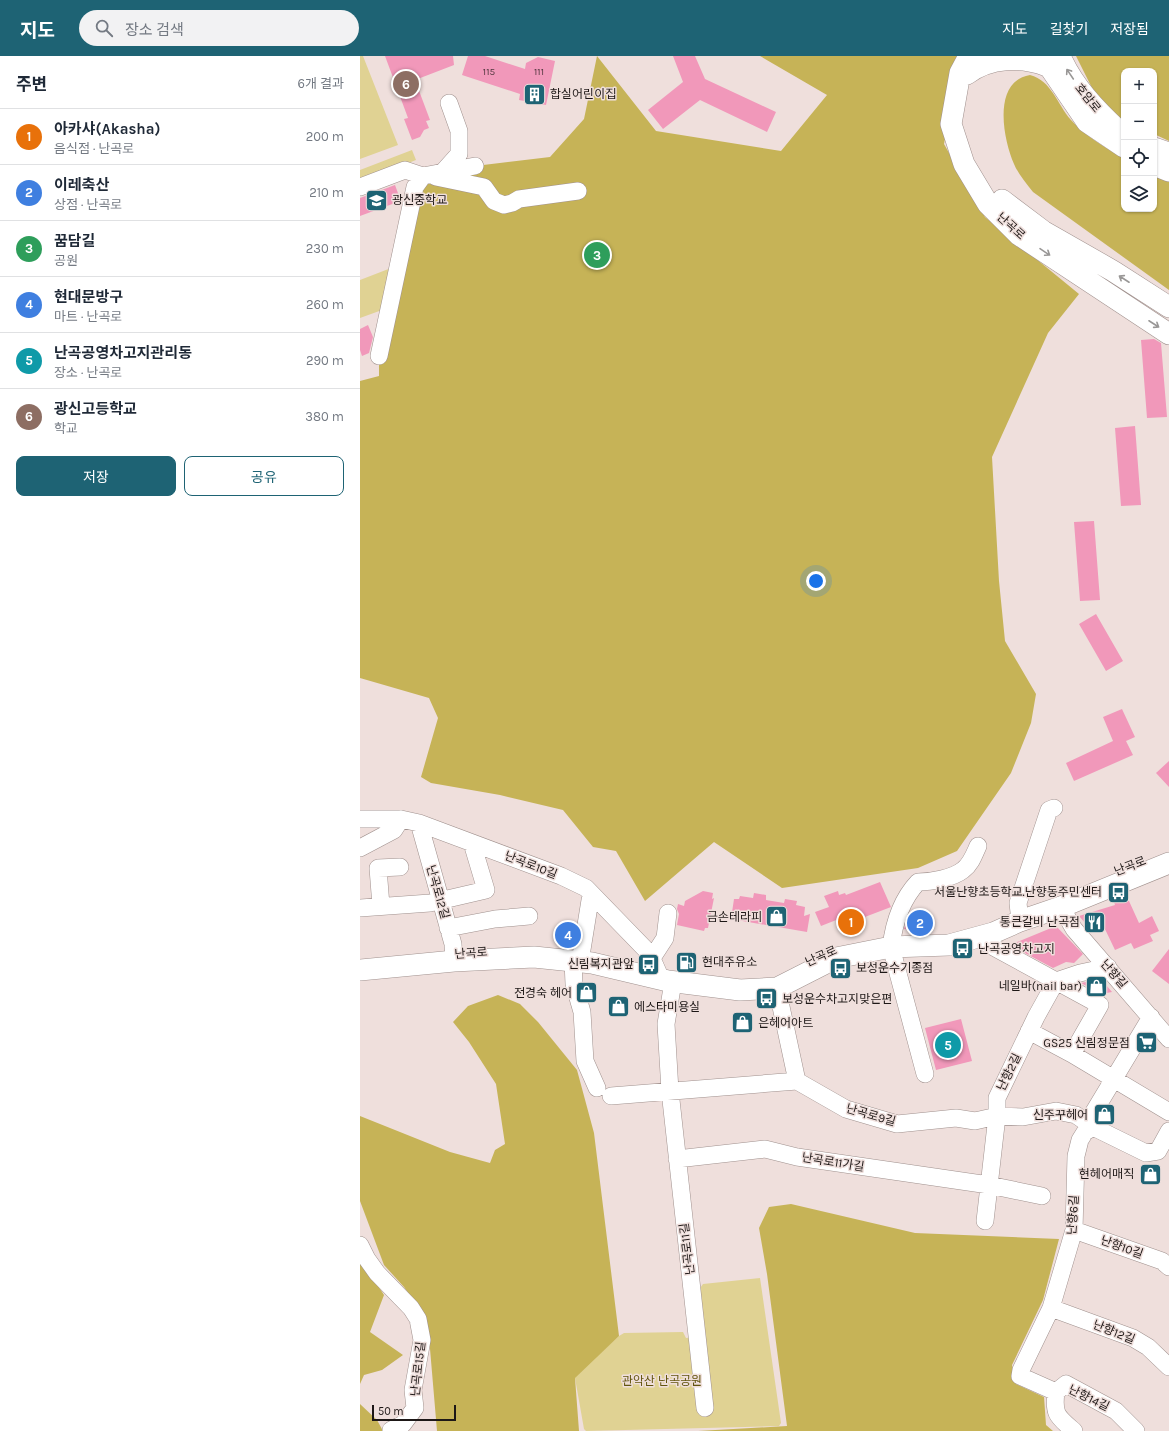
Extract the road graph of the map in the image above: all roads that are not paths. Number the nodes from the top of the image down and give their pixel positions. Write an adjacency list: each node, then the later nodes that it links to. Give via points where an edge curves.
1 (979, 56): 3 (main road, 난곡로)
2 (1049, 59): 3 (main road, via 1007,57); 5 (main road, 호암로, one-way to 2); 6 (main road, via 1088,122)
3 (968, 65): 16 (main road, 난곡로, one-way to 3, via 1043,231 996,195 975,165 964,136 962,105); 17 (main road, 난곡로, one-way to 17, via 960,73 951,124 964,164 988,204 1020,235)
4 (449, 103): 13 (street, via 459,131 459,154)
5 (1121, 131)
6 (1121, 145)
7 (1157, 149): 8 (main road)
8 (1169, 154)
9 (416, 160): 13 (street)
10 (475, 166): 13 (street)
11 (1157, 166): 12 (main road)
12 (1169, 170)
13 (432, 175): 14 (street, via 405,170); 15 (street, via 484,187 492,200 501,204); 18 (street, via 414,187)
14 (360, 187)
15 (578, 191)
16 (1169, 307)
17 (1169, 334)
18 (379, 356)
19 (1054, 808): 35 (street, via 1049,810 1018,903)
20 (360, 819): 21 (street, 난곡로10길)
21 (401, 819): 22 (street, 난곡로10길); 25 (street, via 394,830)
22 (419, 823): 23 (street, 난곡로10길); 30 (street, 난곡로12길)
23 (472, 843): 29 (street, 난곡로10길, via 561,876 586,888); 30 (street, via 486,890)
24 (978, 846): 39 (street, via 970,863 962,871 933,882 918,882 898,911)
25 (360, 848)
26 (1169, 851): 35 (main road, 난곡로)
27 (1169, 863): 32 (main road, 난곡로)
28 (400, 867): 31 (street, via 378,868)
29 (591, 894): 41 (street); 45 (street, 난곡로10길, via 650,954)
30 (440, 901): 31 (street); 37 (street, 난곡로12길)
31 (381, 906): 33 (street)
32 (1061, 907): 35 (main road, 난곡로); 43 (street, 난향길, via 1074,929)
33 (360, 908)
34 (668, 913): 45 (street)
35 (1019, 914): 38 (main road, 난곡로, via 993,933); 39 (main road, 난곡로, via 945,934)
36 (529, 916): 37 (street, via 495,918)
37 (448, 928): 40 (street, 난곡로12길)
38 (977, 938): 39 (main road, 난곡로, via 949,945); 46 (street)
39 (891, 942): 45 (main road, 난곡로, via 835,948 774,977 738,979); 47 (main road, 난곡로, via 836,958); 52 (street)
40 (454, 958): 41 (main road, 난곡로); 42 (main road, 난곡로); 44 (main road, 난곡로)
41 (578, 959): 45 (main road, 난곡로); 55 (street, via 574,984 582,1012 585,1061 604,1092)
42 (360, 963)
43 (1108, 967): 46 (street); 48 (street, 난향길)
44 (360, 970)
45 (661, 973): 47 (main road, 난곡로, via 740,990); 55 (street, 난곡로11길)
46 (1056, 981): 49 (street, 난향2길); 51 (street, via 1100,1005)
47 (777, 988): 54 (street)
48 (1151, 1017): 50 (street, 난향길); 53 (street)
49 (1030, 1030): 51 (street); 57 (street, 난향2길, via 997,1098)
50 (1169, 1039)
51 (1072, 1054): 53 (street)
52 (925, 1074)
53 (1114, 1078): 56 (street); 58 (street, via 1092,1115)
54 (797, 1081): 55 (street); 57 (street, 난곡로9길, via 846,1109 897,1124 956,1118 975,1121)
55 (670, 1091): 61 (street, 난곡로11길)
56 (1169, 1112)
57 (997, 1116): 58 (street, 난곡로9길, via 1023,1117 1056,1111 1076,1115); 62 (street)
58 (1091, 1127): 60 (street, via 1146,1152); 65 (street, 난향6길, via 1080,1140 1076,1156)
59 (1169, 1131): 60 (street)
60 (1164, 1155)
61 (677, 1159): 62 (street, 난곡로11가길, via 765,1150); 72 (street, 난곡로11길)
62 (989, 1185): 63 (street, 난곡로11가길); 64 (street)
63 (1042, 1196)
64 (985, 1221)
65 (1074, 1230): 67 (street, 난향10길, via 1162,1261); 68 (street, 난향6길)
66 (360, 1245): 73 (street, 난곡로15길, via 377,1273 411,1308 418,1320 422,1340 413,1390 415,1408 403,1424)
67 (1169, 1267)
68 (1051, 1308): 69 (street, 난향12길, via 1133,1338 1148,1347); 70 (street, 난향6길)
69 (1169, 1367)
70 (1021, 1370): 71 (street, 난향14길, via 1020,1376)
71 (1056, 1392): 74 (street, via 1054,1406 1057,1416); 75 (street, 난향14길, via 1066,1384 1116,1411)
72 (705, 1408)
73 (392, 1430)
74 (1074, 1431)
75 (1136, 1431)

